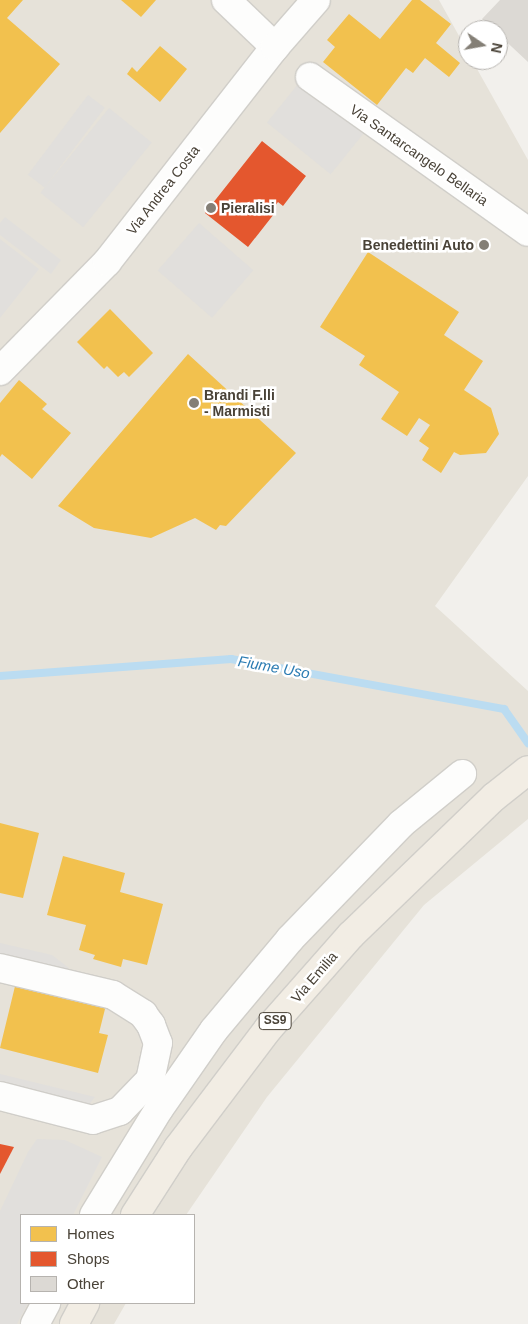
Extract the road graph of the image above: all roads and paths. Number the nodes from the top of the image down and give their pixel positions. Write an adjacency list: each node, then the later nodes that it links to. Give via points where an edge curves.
1 (226, 0): 3 (street)
2 (316, 0): 3 (street, Via Andrea Costa)
3 (275, 47): 6 (street, Via Andrea Costa, via 107,262)
4 (310, 77): 5 (street, Via Santarcangelo Bellaria)
5 (528, 232)
6 (0, 371)
7 (528, 770): 12 (main road, Via Emilia / SS9, via 494,797 351,935 268,1029 178,1148)
8 (462, 774): 11 (street, via 401,824 278,954 214,1030)
9 (0, 968): 10 (street, via 113,995 143,1014 158,1043 150,1080 120,1111 93,1120)
10 (0, 1096)
11 (95, 1214)
12 (136, 1214)
13 (45, 1304): 15 (street)
14 (84, 1304): 16 (main road)
15 (35, 1324)
16 (74, 1324)

